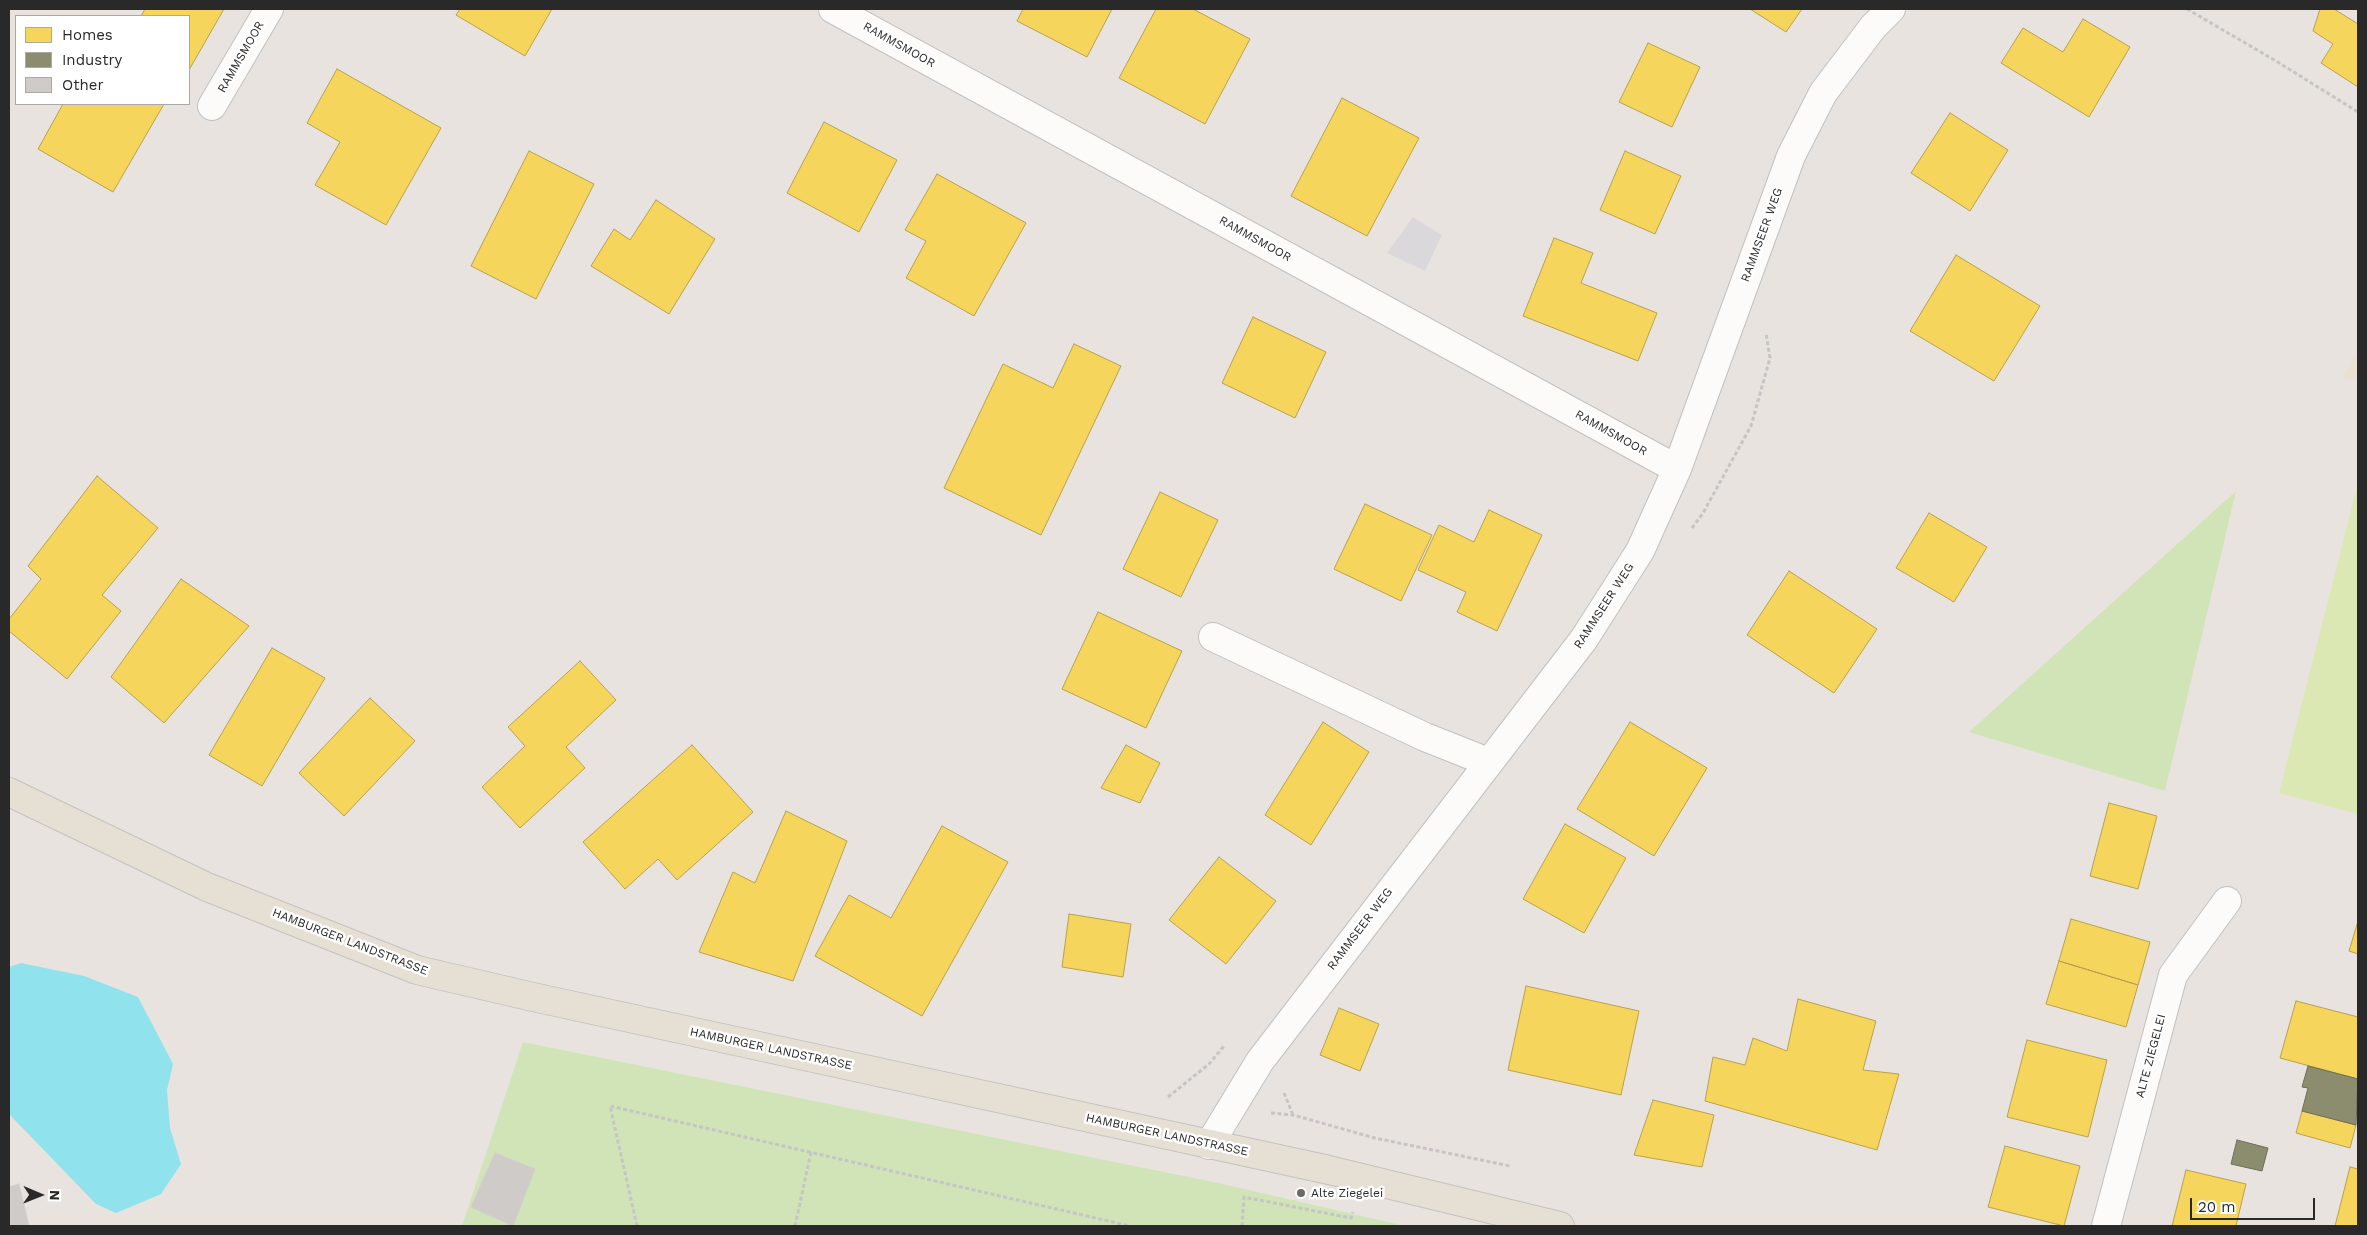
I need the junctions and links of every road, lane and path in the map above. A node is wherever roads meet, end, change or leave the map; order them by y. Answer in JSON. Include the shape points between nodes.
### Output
{"nodes":[{"id":1,"x":269,"y":9,"type":"edge"},
{"id":2,"x":833,"y":9,"type":"edge"},
{"id":3,"x":1892,"y":9,"type":"edge"},
{"id":4,"x":2187,"y":9,"type":"edge"},
{"id":5,"x":212,"y":106,"type":"dead end"},
{"id":6,"x":2358,"y":112,"type":"edge"},
{"id":7,"x":1677,"y":470,"type":"junction"},
{"id":8,"x":1213,"y":637,"type":"dead end"},
{"id":9,"x":1488,"y":762,"type":"junction"},
{"id":10,"x":9,"y":792,"type":"edge"},
{"id":11,"x":2227,"y":901,"type":"dead end"},
{"id":12,"x":1227,"y":1043,"type":"dead end"},
{"id":13,"x":1162,"y":1102,"type":"dead end"},
{"id":14,"x":1293,"y":1116,"type":"dead end"},
{"id":15,"x":1209,"y":1145,"type":"junction"},
{"id":16,"x":811,"y":1152,"type":"junction"},
{"id":17,"x":1510,"y":1166,"type":"dead end"},
{"id":18,"x":637,"y":1226,"type":"edge"},
{"id":19,"x":795,"y":1226,"type":"edge"},
{"id":20,"x":1130,"y":1226,"type":"edge"},
{"id":21,"x":1560,"y":1226,"type":"edge"},
{"id":22,"x":2106,"y":1226,"type":"edge"}],
"edges":[{"from":1,"to":5,"type":"street","name":"RAMMSMOOR"},
{"from":2,"to":7,"type":"street","name":"RAMMSMOOR"},
{"from":3,"to":7,"type":"street","name":"RAMMSEER WEG","via":[[1872,27],[1823,93],[1791,156]]},
{"from":4,"to":6,"type":"path"},
{"from":7,"to":9,"type":"street","name":"RAMMSEER WEG","via":[[1640,551],[1584,639]]},
{"from":8,"to":9,"type":"street","via":[[1425,737]]},
{"from":9,"to":15,"type":"street","name":"RAMMSEER WEG","via":[[1260,1061]]},
{"from":10,"to":15,"type":"main road","name":"HAMBURGER LANDSTRASSE","via":[[207,887],[417,970]]},
{"from":11,"to":22,"type":"street","name":"ALTE ZIEGELEI","via":[[2173,975]]},
{"from":12,"to":13,"type":"path","via":[[1209,1064]]},
{"from":14,"to":17,"type":"path","via":[[1375,1138]]},
{"from":15,"to":21,"type":"main road","name":"HAMBURGER LANDSTRASSE","via":[[1329,1170]]},
{"from":16,"to":18,"type":"path","via":[[610,1106]]},
{"from":16,"to":19,"type":"path"},
{"from":16,"to":20,"type":"path"}]}
